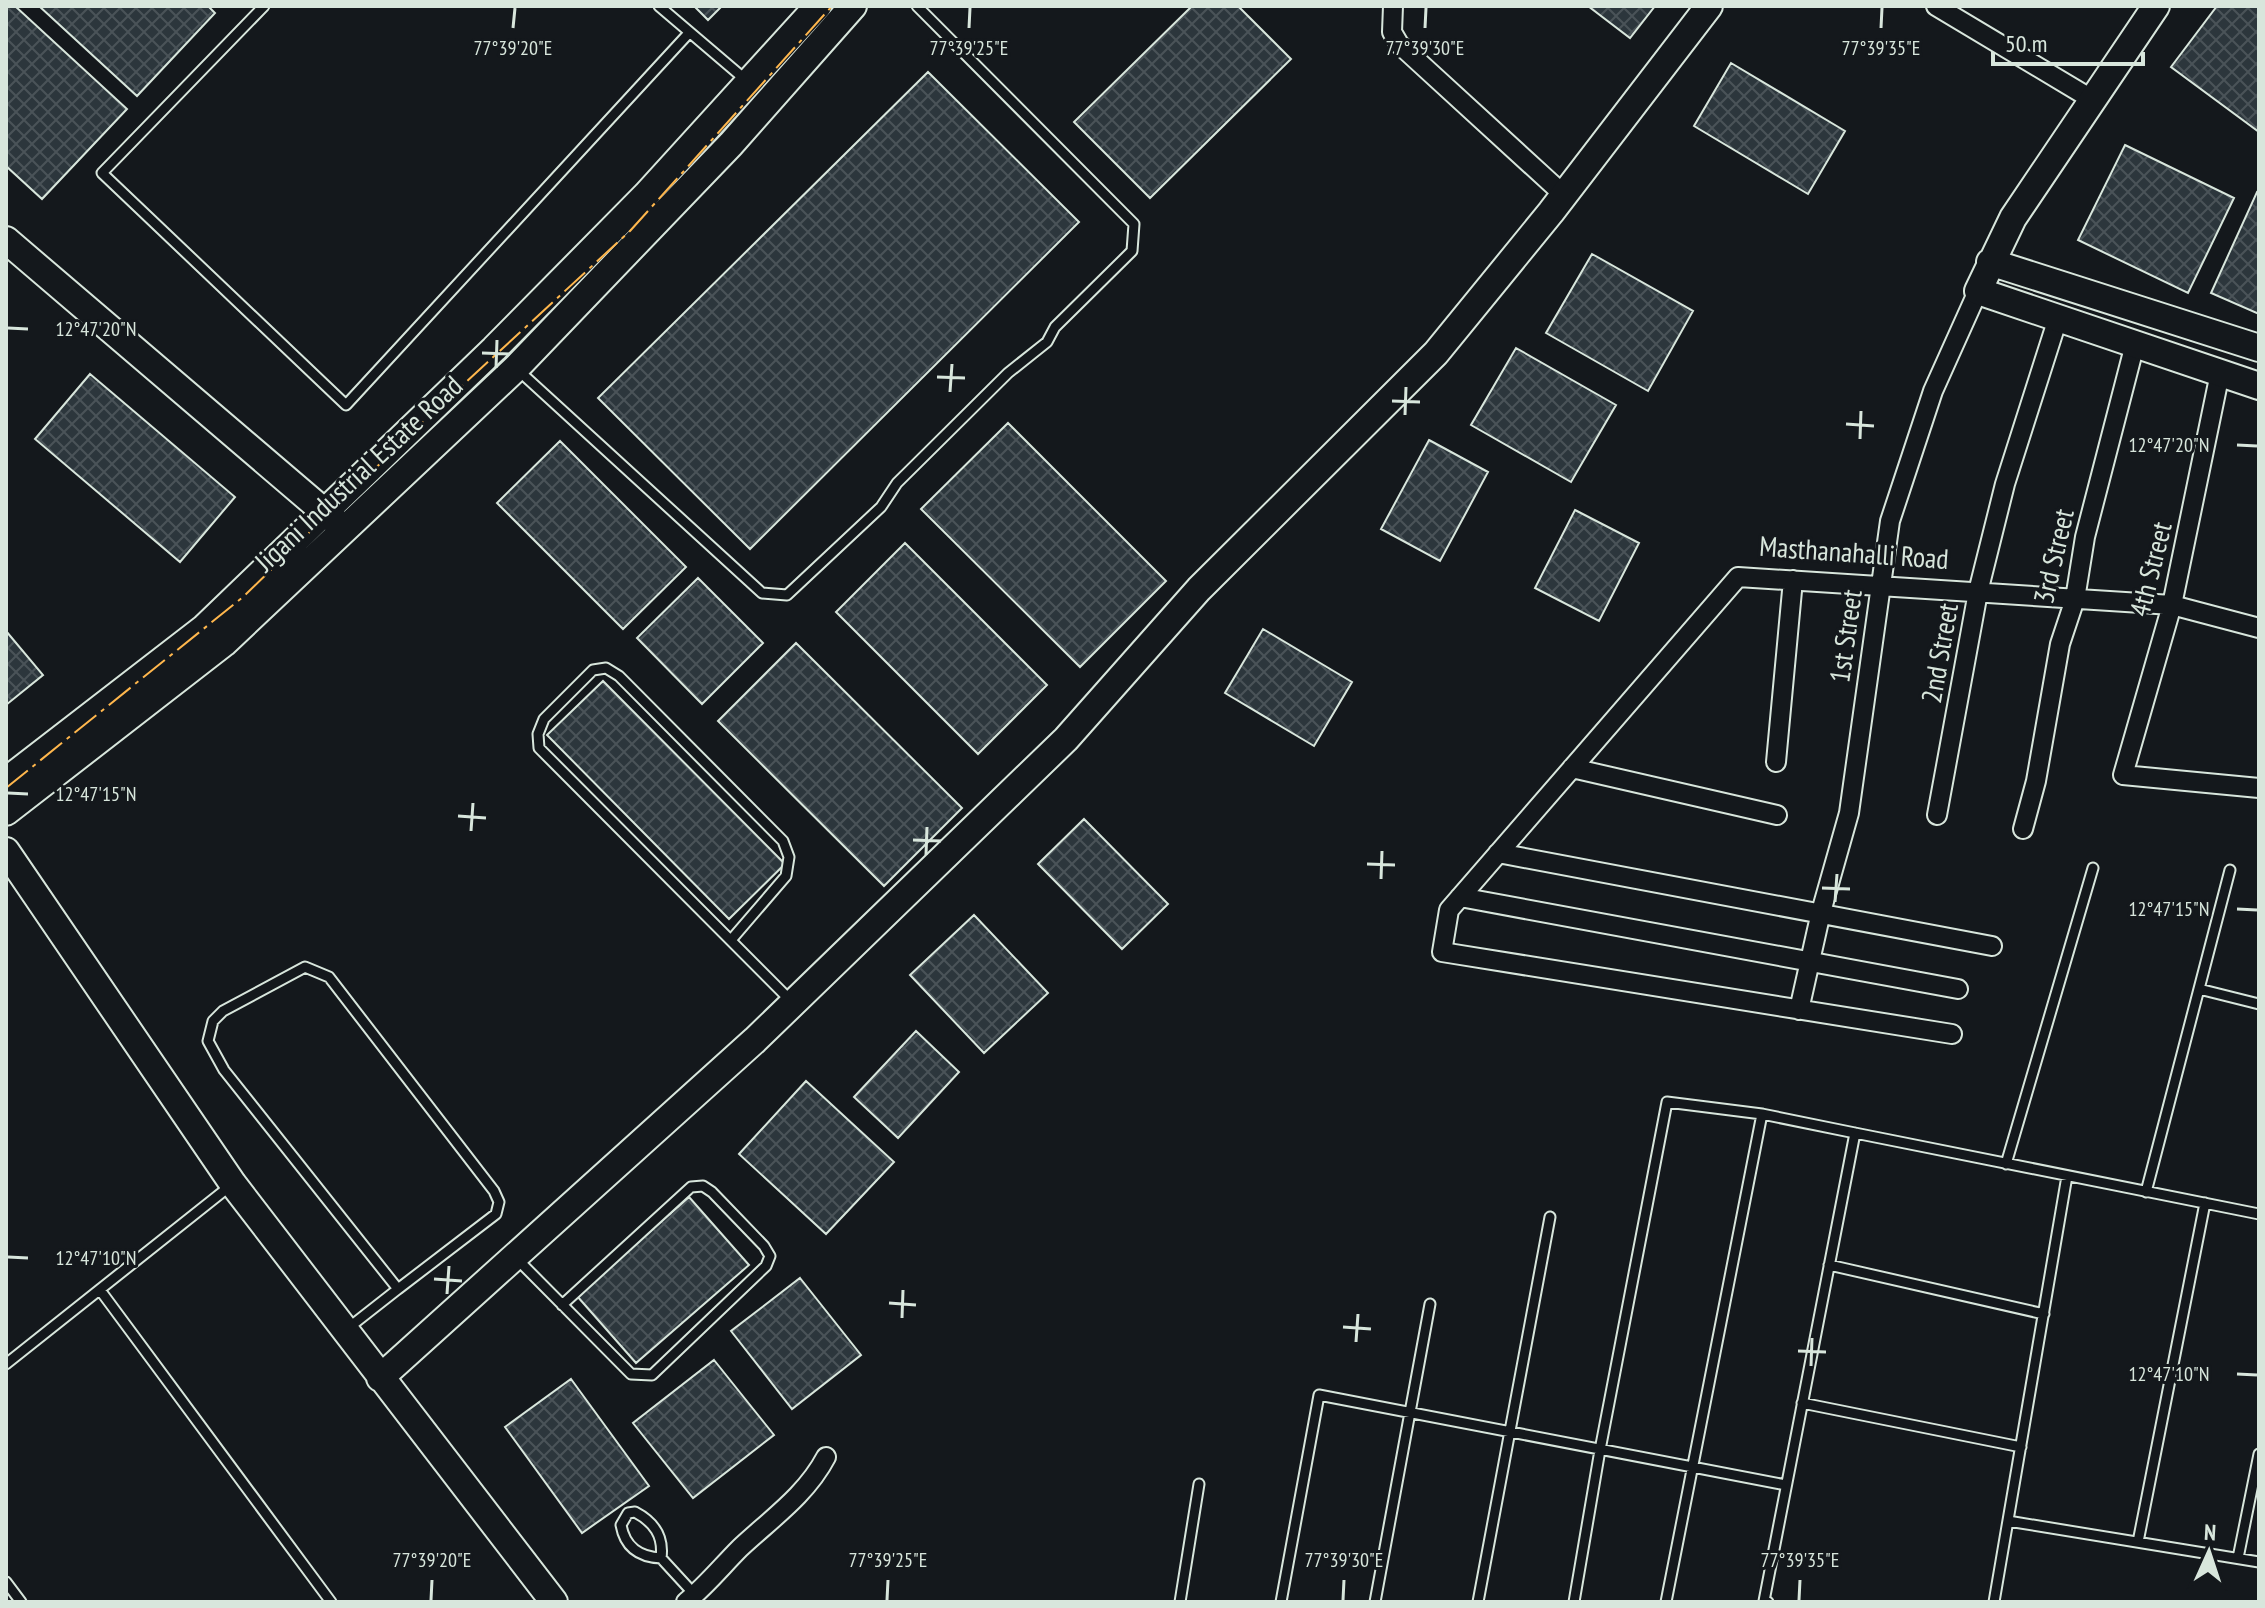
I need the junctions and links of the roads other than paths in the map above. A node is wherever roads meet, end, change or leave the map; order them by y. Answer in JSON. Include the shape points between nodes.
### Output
{"nodes":[{"id":1,"x":264,"y":6,"type":"edge"},
{"id":2,"x":659,"y":6,"type":"edge"},
{"id":3,"x":818,"y":6,"type":"edge"},
{"id":4,"x":853,"y":6,"type":"edge"},
{"id":5,"x":917,"y":6,"type":"edge"},
{"id":6,"x":1393,"y":6,"type":"edge"},
{"id":7,"x":1709,"y":6,"type":"edge"},
{"id":8,"x":1936,"y":6,"type":"edge"},
{"id":9,"x":2156,"y":6,"type":"edge"},
{"id":10,"x":689,"y":33,"type":"junction"},
{"id":11,"x":749,"y":83,"type":"junction"},
{"id":12,"x":2093,"y":100,"type":"junction"},
{"id":13,"x":1564,"y":195,"type":"junction"},
{"id":14,"x":6,"y":240,"type":"edge"},
{"id":15,"x":1990,"y":262,"type":"junction"},
{"id":16,"x":1978,"y":291,"type":"junction"},
{"id":17,"x":2058,"y":318,"type":"junction"},
{"id":18,"x":2135,"y":344,"type":"junction"},
{"id":19,"x":2259,"y":348,"type":"edge"},
{"id":20,"x":516,"y":368,"type":"junction"},
{"id":21,"x":2220,"y":373,"type":"junction"},
{"id":22,"x":2259,"y":386,"type":"edge"},
{"id":23,"x":323,"y":512,"type":"junction"},
{"id":24,"x":346,"y":529,"type":"junction"},
{"id":25,"x":1793,"y":580,"type":"junction"},
{"id":26,"x":1880,"y":586,"type":"junction"},
{"id":27,"x":1978,"y":592,"type":"junction"},
{"id":28,"x":2075,"y":599,"type":"junction"},
{"id":29,"x":2172,"y":605,"type":"junction"},
{"id":30,"x":2259,"y":628,"type":"edge"},
{"id":31,"x":1776,"y":762,"type":"dead end"},
{"id":32,"x":1572,"y":768,"type":"junction"},
{"id":33,"x":6,"y":781,"type":"edge"},
{"id":34,"x":2259,"y":788,"type":"edge"},
{"id":35,"x":6,"y":812,"type":"edge"},
{"id":36,"x":1777,"y":815,"type":"dead end"},
{"id":37,"x":1937,"y":815,"type":"dead end"},
{"id":38,"x":2023,"y":829,"type":"dead end"},
{"id":39,"x":6,"y":851,"type":"edge"},
{"id":40,"x":1498,"y":853,"type":"junction"},
{"id":41,"x":2093,"y":868,"type":"dead end"},
{"id":42,"x":2230,"y":870,"type":"dead end"},
{"id":43,"x":1455,"y":904,"type":"junction"},
{"id":44,"x":1821,"y":912,"type":"junction"},
{"id":45,"x":731,"y":940,"type":"junction"},
{"id":46,"x":1992,"y":946,"type":"dead end"},
{"id":47,"x":1810,"y":961,"type":"junction"},
{"id":48,"x":1958,"y":989,"type":"dead end"},
{"id":49,"x":2199,"y":989,"type":"junction"},
{"id":50,"x":792,"y":1002,"type":"junction"},
{"id":51,"x":2259,"y":1004,"type":"edge"},
{"id":52,"x":1799,"y":1010,"type":"junction"},
{"id":53,"x":1952,"y":1034,"type":"dead end"},
{"id":54,"x":1762,"y":1114,"type":"junction"},
{"id":55,"x":1855,"y":1133,"type":"junction"},
{"id":56,"x":2006,"y":1164,"type":"junction"},
{"id":57,"x":2067,"y":1176,"type":"junction"},
{"id":58,"x":233,"y":1184,"type":"junction"},
{"id":59,"x":2146,"y":1192,"type":"junction"},
{"id":60,"x":2205,"y":1203,"type":"junction"},
{"id":61,"x":2259,"y":1214,"type":"edge"},
{"id":62,"x":1550,"y":1217,"type":"dead end"},
{"id":63,"x":515,"y":1257,"type":"junction"},
{"id":64,"x":1829,"y":1265,"type":"junction"},
{"id":65,"x":398,"y":1289,"type":"junction"},
{"id":66,"x":100,"y":1290,"type":"junction"},
{"id":67,"x":1430,"y":1304,"type":"dead end"},
{"id":68,"x":562,"y":1305,"type":"junction"},
{"id":69,"x":2044,"y":1314,"type":"junction"},
{"id":70,"x":345,"y":1331,"type":"junction"},
{"id":71,"x":6,"y":1364,"type":"edge"},
{"id":72,"x":380,"y":1378,"type":"junction"},
{"id":73,"x":1802,"y":1403,"type":"junction"},
{"id":74,"x":1411,"y":1413,"type":"junction"},
{"id":75,"x":1510,"y":1432,"type":"junction"},
{"id":76,"x":2021,"y":1447,"type":"junction"},
{"id":77,"x":1600,"y":1450,"type":"junction"},
{"id":78,"x":2259,"y":1454,"type":"edge"},
{"id":79,"x":826,"y":1457,"type":"dead end"},
{"id":80,"x":1693,"y":1468,"type":"junction"},
{"id":81,"x":1199,"y":1484,"type":"dead end"},
{"id":82,"x":1786,"y":1485,"type":"junction"},
{"id":83,"x":2008,"y":1521,"type":"junction"},
{"id":84,"x":2138,"y":1542,"type":"junction"},
{"id":85,"x":661,"y":1558,"type":"junction"},
{"id":86,"x":2238,"y":1558,"type":"junction"},
{"id":87,"x":2259,"y":1562,"type":"edge"},
{"id":88,"x":6,"y":1582,"type":"edge"},
{"id":89,"x":691,"y":1599,"type":"edge"},
{"id":90,"x":21,"y":1602,"type":"edge"},
{"id":91,"x":331,"y":1602,"type":"edge"},
{"id":92,"x":554,"y":1602,"type":"edge"},
{"id":93,"x":1180,"y":1602,"type":"edge"},
{"id":94,"x":1281,"y":1602,"type":"edge"},
{"id":95,"x":1375,"y":1602,"type":"edge"},
{"id":96,"x":1478,"y":1602,"type":"edge"},
{"id":97,"x":1574,"y":1602,"type":"edge"},
{"id":98,"x":1666,"y":1602,"type":"edge"},
{"id":99,"x":1765,"y":1602,"type":"edge"},
{"id":100,"x":1994,"y":1602,"type":"edge"}],
"edges":[{"from":1,"to":10,"type":"lane","via":[[102,173],[346,405]]},
{"from":2,"to":10,"type":"lane"},
{"from":3,"to":11,"type":"street","name":"Jigani Industrial Estate Road"},
{"from":4,"to":20,"type":"street","name":"Jigani Industrial Estate Road","via":[[731,144]]},
{"from":5,"to":20,"type":"lane","via":[[1134,224],[1132,251],[1055,327],[1047,342],[1008,373],[897,483],[881,507],[787,595],[762,593]]},
{"from":6,"to":13,"type":"street","via":[[1392,32],[1399,44]]},
{"from":7,"to":13,"type":"street"},
{"from":8,"to":12,"type":"street"},
{"from":9,"to":12,"type":"street"},
{"from":10,"to":11,"type":"lane"},
{"from":11,"to":23,"type":"street","name":"Jigani Industrial Estate Road","via":[[570,272]]},
{"from":12,"to":15,"type":"street","via":[[2013,218]]},
{"from":13,"to":50,"type":"street","via":[[1436,353],[1199,589],[1066,739]]},
{"from":14,"to":23,"type":"street"},
{"from":15,"to":16,"type":"street"},
{"from":15,"to":19,"type":"street"},
{"from":16,"to":17,"type":"street"},
{"from":16,"to":26,"type":"street","name":"1st Street","via":[[1933,391],[1904,478],[1890,521]]},
{"from":17,"to":18,"type":"street"},
{"from":17,"to":27,"type":"street","name":"2nd Street","via":[[2005,484]]},
{"from":18,"to":21,"type":"street"},
{"from":18,"to":28,"type":"street","name":"3rd Street","via":[[2085,537]]},
{"from":20,"to":24,"type":"street","name":"Jigani Industrial Estate Road"},
{"from":21,"to":22,"type":"street"},
{"from":21,"to":29,"type":"street","name":"4th Street"},
{"from":23,"to":24,"type":"street"},
{"from":23,"to":33,"type":"street","name":"Jigani Industrial Estate Road","via":[[204,628]]},
{"from":24,"to":35,"type":"street","name":"Jigani Industrial Estate Road","via":[[224,643]]},
{"from":25,"to":26,"type":"street","name":"Masthanahalli Road"},
{"from":25,"to":31,"type":"street"},
{"from":25,"to":32,"type":"street","name":"Masthanahalli Road","via":[[1738,577]]},
{"from":26,"to":27,"type":"street","name":"Masthanahalli Road"},
{"from":26,"to":44,"type":"street","name":"1st Street","via":[[1849,813]]},
{"from":27,"to":28,"type":"street","name":"Masthanahalli Road"},
{"from":27,"to":37,"type":"street","name":"2nd Street"},
{"from":28,"to":29,"type":"street","name":"Masthanahalli Road"},
{"from":28,"to":38,"type":"street","name":"3rd Street","via":[[2060,644]]},
{"from":29,"to":30,"type":"street","name":"Masthanahalli Road"},
{"from":29,"to":34,"type":"street","name":"4th Street","via":[[2123,775]]},
{"from":32,"to":36,"type":"street"},
{"from":32,"to":40,"type":"street","name":"Masthanahalli Road"},
{"from":39,"to":58,"type":"street"},
{"from":40,"to":43,"type":"street","name":"Masthanahalli Road"},
{"from":40,"to":44,"type":"street"},
{"from":41,"to":56,"type":"lane"},
{"from":42,"to":49,"type":"lane"},
{"from":43,"to":47,"type":"street"},
{"from":43,"to":52,"type":"street","via":[[1442,952]]},
{"from":44,"to":46,"type":"street"},
{"from":44,"to":47,"type":"street","name":"1st Street"},
{"from":45,"to":45,"type":"lane","via":[[539,748],[544,719],[593,670],[606,668],[619,676],[783,841],[789,857],[786,876]]},
{"from":45,"to":50,"type":"lane"},
{"from":47,"to":48,"type":"street"},
{"from":47,"to":52,"type":"street","name":"1st Street"},
{"from":49,"to":51,"type":"lane"},
{"from":49,"to":59,"type":"lane"},
{"from":50,"to":63,"type":"street"},
{"from":52,"to":53,"type":"street"},
{"from":54,"to":55,"type":"lane"},
{"from":54,"to":77,"type":"lane","via":[[1667,1102]]},
{"from":54,"to":80,"type":"lane"},
{"from":55,"to":56,"type":"lane"},
{"from":55,"to":64,"type":"lane"},
{"from":56,"to":57,"type":"lane"},
{"from":57,"to":59,"type":"lane"},
{"from":57,"to":69,"type":"lane"},
{"from":58,"to":66,"type":"lane"},
{"from":58,"to":70,"type":"street"},
{"from":59,"to":60,"type":"lane"},
{"from":60,"to":61,"type":"lane"},
{"from":60,"to":84,"type":"lane"},
{"from":62,"to":75,"type":"lane"},
{"from":63,"to":68,"type":"lane"},
{"from":63,"to":72,"type":"street"},
{"from":64,"to":69,"type":"lane"},
{"from":64,"to":73,"type":"lane"},
{"from":65,"to":65,"type":"lane","via":[[224,1070],[208,1041],[213,1021],[223,1011],[305,967],[329,977],[499,1202],[496,1214]]},
{"from":65,"to":70,"type":"lane"},
{"from":66,"to":71,"type":"lane"},
{"from":66,"to":91,"type":"lane"},
{"from":67,"to":74,"type":"lane"},
{"from":68,"to":68,"type":"lane","via":[[631,1374],[652,1375],[766,1266],[770,1256],[712,1192],[691,1187]]},
{"from":69,"to":76,"type":"lane"},
{"from":70,"to":72,"type":"street"},
{"from":72,"to":92,"type":"street"},
{"from":73,"to":76,"type":"lane"},
{"from":73,"to":82,"type":"lane"},
{"from":74,"to":75,"type":"lane"},
{"from":74,"to":94,"type":"lane","via":[[1319,1395]]},
{"from":74,"to":95,"type":"lane"},
{"from":75,"to":77,"type":"lane"},
{"from":75,"to":96,"type":"lane"},
{"from":76,"to":83,"type":"lane"},
{"from":77,"to":80,"type":"lane"},
{"from":77,"to":97,"type":"lane"},
{"from":78,"to":86,"type":"lane"},
{"from":79,"to":89,"type":"street","via":[[798,1496]]},
{"from":80,"to":82,"type":"lane"},
{"from":80,"to":98,"type":"lane"},
{"from":81,"to":93,"type":"lane"},
{"from":82,"to":99,"type":"lane"},
{"from":83,"to":84,"type":"lane"},
{"from":83,"to":100,"type":"lane"},
{"from":84,"to":86,"type":"lane"},
{"from":85,"to":85,"type":"lane","via":[[632,1549],[621,1525],[628,1513],[653,1525],[663,1545]]},
{"from":85,"to":89,"type":"lane"},
{"from":86,"to":87,"type":"lane"},
{"from":88,"to":90,"type":"lane"}]}
